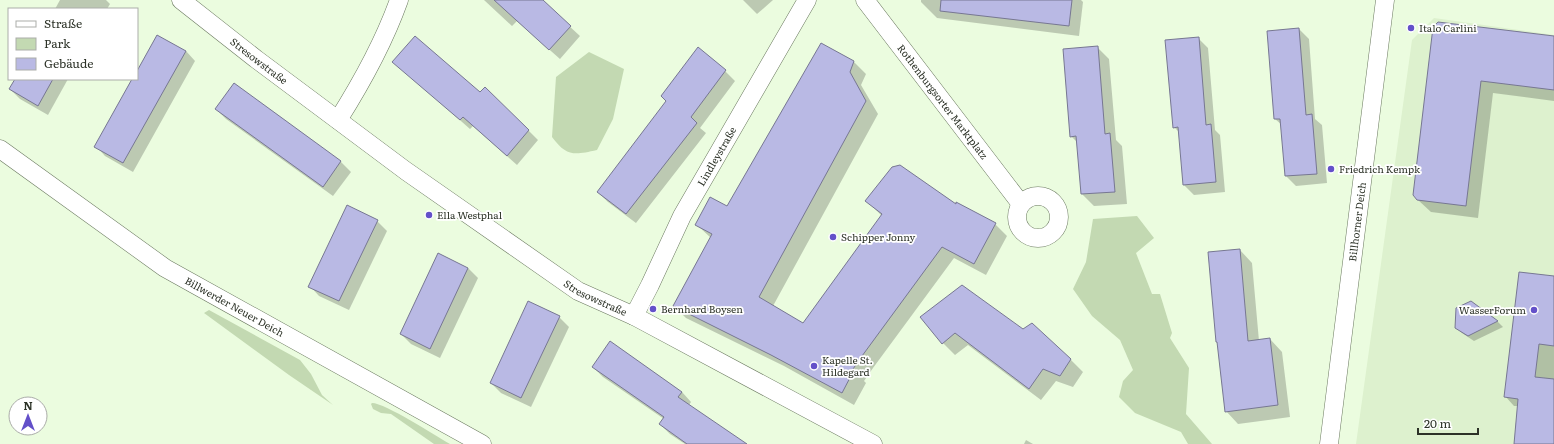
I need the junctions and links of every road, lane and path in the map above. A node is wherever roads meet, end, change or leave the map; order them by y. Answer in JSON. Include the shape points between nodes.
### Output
{"nodes":[{"id":1,"x":181,"y":0,"type":"edge"},
{"id":2,"x":399,"y":0,"type":"edge"},
{"id":3,"x":807,"y":0,"type":"edge"},
{"id":4,"x":865,"y":0,"type":"edge"},
{"id":5,"x":1385,"y":0,"type":"edge"},
{"id":6,"x":338,"y":120,"type":"junction"},
{"id":7,"x":0,"y":149,"type":"edge"},
{"id":8,"x":1021,"y":204,"type":"dead end"},
{"id":9,"x":634,"y":316,"type":"junction"},
{"id":10,"x":482,"y":444,"type":"edge"},
{"id":11,"x":873,"y":444,"type":"edge"},
{"id":12,"x":1329,"y":444,"type":"edge"}],
"edges":[{"from":1,"to":6,"type":"street","name":"Stresowstraße"},
{"from":2,"to":6,"type":"street","via":[[361,84]]},
{"from":3,"to":9,"type":"street","name":"Lindleystraße","via":[[682,216]]},
{"from":4,"to":8,"type":"street","name":"Rothenburgsorter Marktplatz"},
{"from":5,"to":12,"type":"street","name":"Billhorner Deich"},
{"from":6,"to":9,"type":"street","name":"Stresowstraße","via":[[412,176],[578,291]]},
{"from":7,"to":10,"type":"street","name":"Billwerder Neuer Deich","via":[[165,268]]},
{"from":9,"to":11,"type":"street","name":"Stresowstraße"}]}
